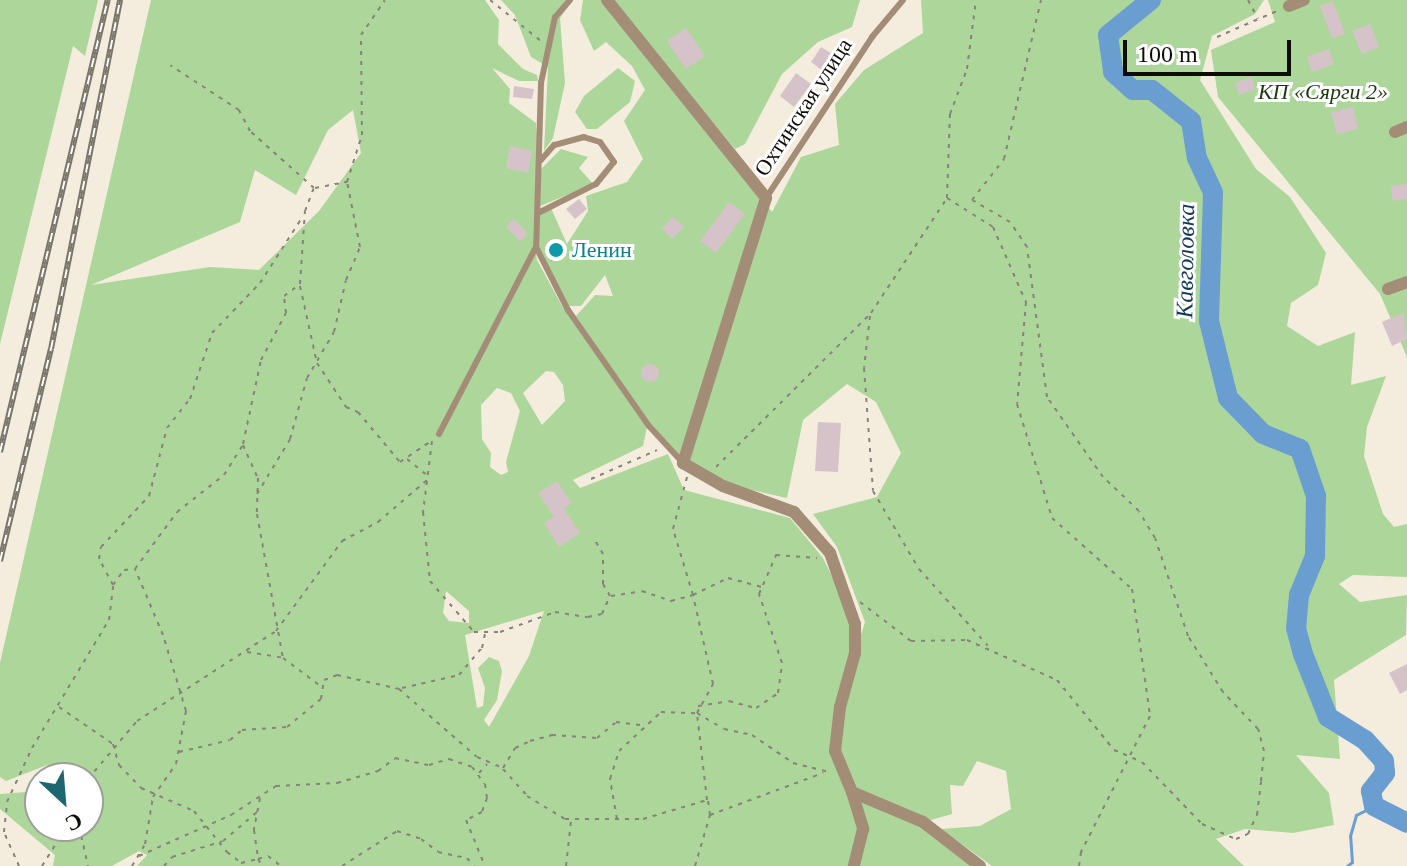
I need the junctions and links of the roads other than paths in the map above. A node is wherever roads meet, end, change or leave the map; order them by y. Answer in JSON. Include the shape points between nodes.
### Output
{"nodes":[{"id":1,"x":570,"y":0,"type":"edge"},
{"id":2,"x":607,"y":0,"type":"edge"},
{"id":3,"x":903,"y":0,"type":"edge"},
{"id":4,"x":1304,"y":0,"type":"edge"},
{"id":5,"x":1289,"y":6,"type":"road end"},
{"id":6,"x":541,"y":160,"type":"junction"},
{"id":7,"x":766,"y":198,"type":"junction"},
{"id":8,"x":538,"y":213,"type":"junction"},
{"id":9,"x":536,"y":247,"type":"junction"},
{"id":10,"x":1407,"y":282,"type":"edge"},
{"id":11,"x":1388,"y":289,"type":"dead end"},
{"id":12,"x":436,"y":437,"type":"road end"},
{"id":13,"x":688,"y":465,"type":"junction"},
{"id":14,"x":852,"y":792,"type":"junction"},
{"id":15,"x":854,"y":866,"type":"edge"},
{"id":16,"x":980,"y":866,"type":"edge"}],
"edges":[{"from":1,"to":6,"type":"lane","via":[[555,17],[541,83]]},
{"from":2,"to":7,"type":"street"},
{"from":3,"to":7,"type":"lane","name":"Охтинская улица","via":[[872,37]]},
{"from":4,"to":5,"type":"street"},
{"from":6,"to":8,"type":"lane"},
{"from":6,"to":8,"type":"lane","via":[[554,145],[584,137],[600,142],[614,162],[596,184]]},
{"from":7,"to":13,"type":"street"},
{"from":8,"to":9,"type":"lane"},
{"from":9,"to":12,"type":"lane"},
{"from":9,"to":13,"type":"lane","via":[[568,310],[664,444]]},
{"from":10,"to":11,"type":"street"},
{"from":13,"to":14,"type":"street","via":[[794,512],[837,568],[848,596],[855,653],[835,751]]},
{"from":14,"to":15,"type":"street","via":[[863,829]]},
{"from":14,"to":16,"type":"street","via":[[923,822]]}]}
